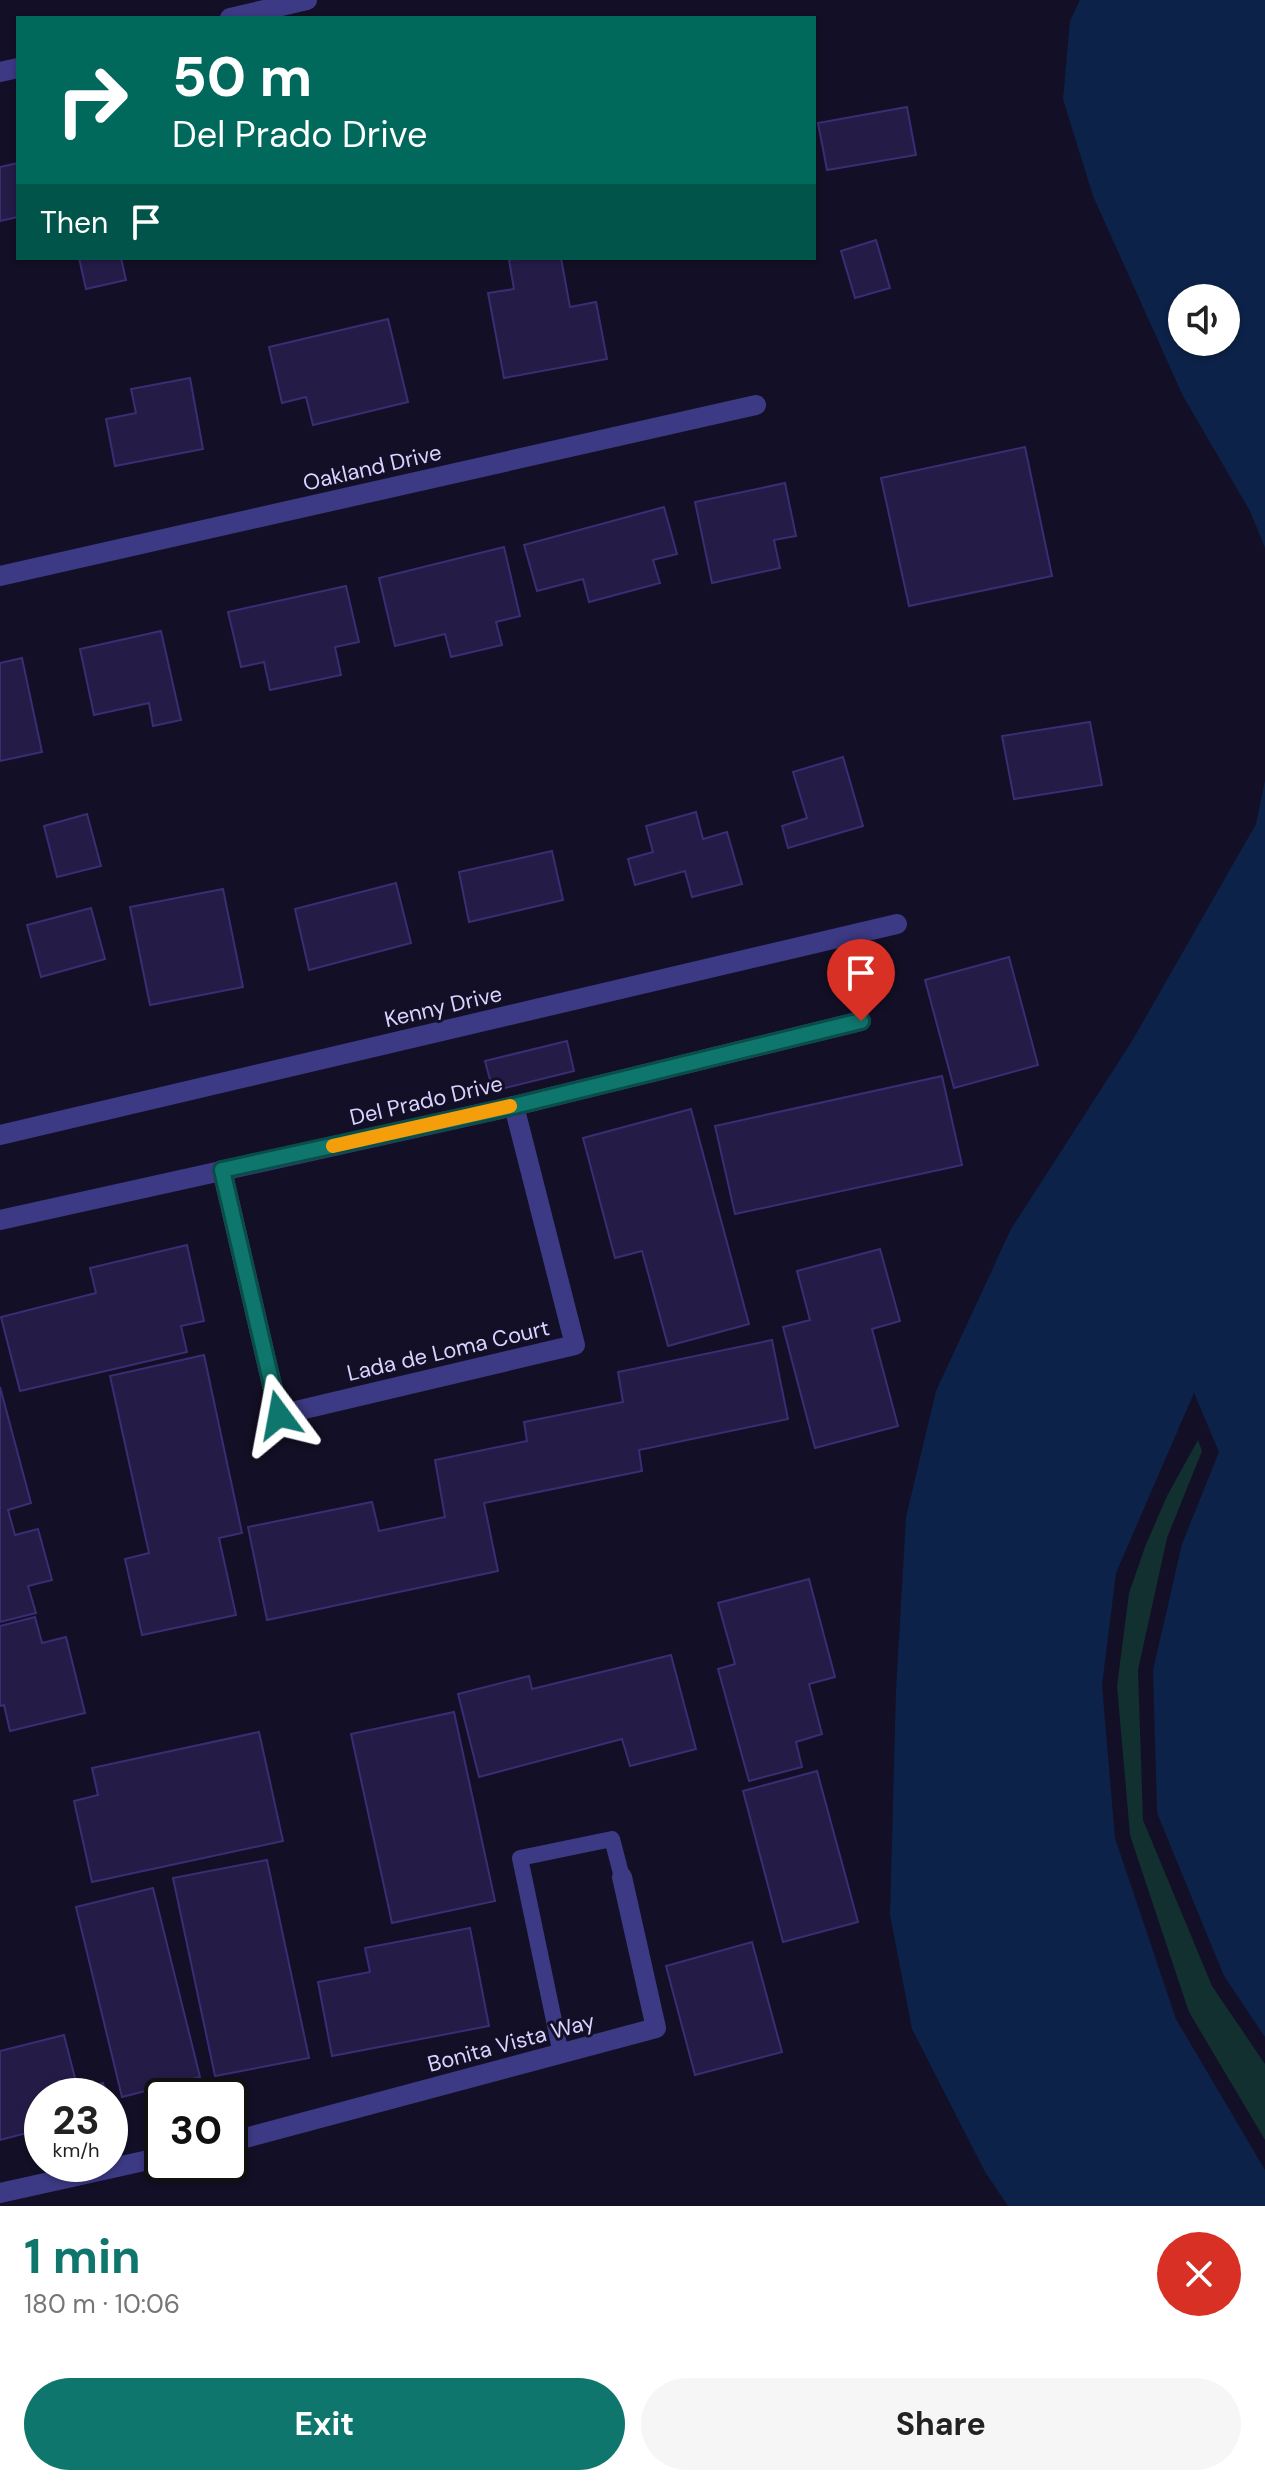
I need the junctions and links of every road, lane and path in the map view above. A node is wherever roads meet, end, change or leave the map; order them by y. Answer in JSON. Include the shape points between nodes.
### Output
{"nodes":[{"id":1,"x":307,"y":0,"type":"edge"},
{"id":2,"x":239,"y":16,"type":"edge"},
{"id":3,"x":756,"y":405,"type":"dead end"},
{"id":4,"x":0,"y":576,"type":"edge"},
{"id":5,"x":897,"y":924,"type":"dead end"},
{"id":6,"x":861,"y":1021,"type":"dead end"},
{"id":7,"x":514,"y":1106,"type":"junction"},
{"id":8,"x":0,"y":1135,"type":"edge"},
{"id":9,"x":222,"y":1170,"type":"junction"},
{"id":10,"x":0,"y":1220,"type":"edge"},
{"id":11,"x":622,"y":1877,"type":"joint"},
{"id":12,"x":561,"y":2054,"type":"junction"},
{"id":13,"x":248,"y":2137,"type":"edge"},
{"id":14,"x":144,"y":2161,"type":"edge"},
{"id":15,"x":0,"y":2193,"type":"edge"}],
"edges":[{"from":1,"to":2,"type":"street"},
{"from":3,"to":4,"type":"street","name":"Oakland Drive"},
{"from":5,"to":8,"type":"street","name":"Kenny Drive"},
{"from":6,"to":7,"type":"street","name":"Del Prado Drive"},
{"from":7,"to":9,"type":"street","name":"Del Prado Drive"},
{"from":7,"to":9,"type":"street","name":"Lada de Loma Court","via":[[575,1345],[279,1415]]},
{"from":9,"to":10,"type":"street","name":"Del Prado Drive"},
{"from":11,"to":12,"type":"street","name":"Bonita Vista Way","via":[[656,2028]]},
{"from":11,"to":12,"type":"lane","via":[[612,1839],[520,1858]]},
{"from":12,"to":13,"type":"street","name":"Bonita Vista Way"},
{"from":14,"to":15,"type":"street"}]}
